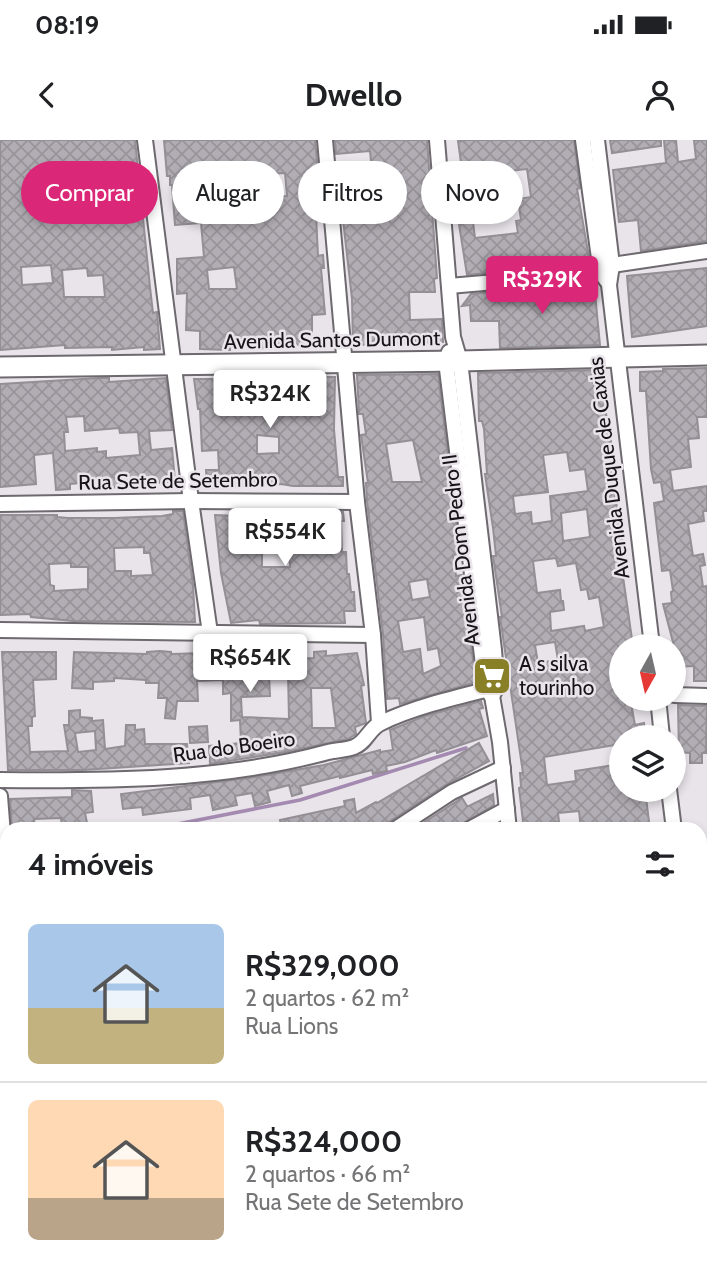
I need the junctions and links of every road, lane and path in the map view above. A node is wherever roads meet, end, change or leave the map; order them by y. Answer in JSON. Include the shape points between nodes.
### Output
{"nodes":[{"id":1,"x":145,"y":140,"type":"edge"},
{"id":2,"x":325,"y":140,"type":"edge"},
{"id":3,"x":437,"y":140,"type":"edge"},
{"id":4,"x":583,"y":140,"type":"edge"},
{"id":5,"x":597,"y":140,"type":"edge"},
{"id":6,"x":707,"y":251,"type":"edge"},
{"id":7,"x":607,"y":274,"type":"junction"},
{"id":8,"x":449,"y":286,"type":"junction"},
{"id":9,"x":707,"y":355,"type":"edge"},
{"id":10,"x":617,"y":359,"type":"junction"},
{"id":11,"x":453,"y":361,"type":"junction"},
{"id":12,"x":344,"y":362,"type":"junction"},
{"id":13,"x":174,"y":364,"type":"junction"},
{"id":14,"x":0,"y":367,"type":"edge"},
{"id":15,"x":357,"y":497,"type":"junction"},
{"id":16,"x":190,"y":498,"type":"junction"},
{"id":17,"x":0,"y":502,"type":"edge"},
{"id":18,"x":0,"y":630,"type":"edge"},
{"id":19,"x":210,"y":633,"type":"junction"},
{"id":20,"x":651,"y":634,"type":"edge"},
{"id":21,"x":373,"y":635,"type":"junction"},
{"id":22,"x":492,"y":691,"type":"junction"},
{"id":23,"x":686,"y":695,"type":"edge"},
{"id":24,"x":707,"y":696,"type":"edge"},
{"id":25,"x":379,"y":723,"type":"junction"},
{"id":26,"x":503,"y":768,"type":"junction"},
{"id":27,"x":0,"y":780,"type":"edge"},
{"id":28,"x":0,"y":796,"type":"edge"},
{"id":29,"x":671,"y":802,"type":"edge"},
{"id":30,"x":507,"y":809,"type":"junction"},
{"id":31,"x":2,"y":822,"type":"edge"},
{"id":32,"x":406,"y":822,"type":"edge"},
{"id":33,"x":483,"y":822,"type":"edge"},
{"id":34,"x":508,"y":822,"type":"edge"},
{"id":35,"x":673,"y":822,"type":"edge"}],
"edges":[{"from":1,"to":13,"type":"street"},
{"from":2,"to":12,"type":"street"},
{"from":3,"to":8,"type":"street","name":"Avenida Dom Pedro II"},
{"from":4,"to":7,"type":"street","name":"Avenida Duque de Caxias"},
{"from":5,"to":7,"type":"street","name":"Avenida Duque de Caxias"},
{"from":6,"to":7,"type":"street"},
{"from":7,"to":8,"type":"street"},
{"from":7,"to":10,"type":"street","name":"Avenida Duque de Caxias"},
{"from":8,"to":11,"type":"street","name":"Avenida Dom Pedro II"},
{"from":9,"to":10,"type":"main road","name":"Avenida Santos Dumont"},
{"from":10,"to":11,"type":"main road","name":"Avenida Santos Dumont"},
{"from":10,"to":20,"type":"street","name":"Avenida Duque de Caxias"},
{"from":11,"to":12,"type":"main road","name":"Avenida Santos Dumont"},
{"from":11,"to":22,"type":"street","name":"Avenida Dom Pedro II"},
{"from":12,"to":13,"type":"main road","name":"Avenida Santos Dumont"},
{"from":12,"to":15,"type":"street"},
{"from":13,"to":14,"type":"main road","name":"Avenida Santos Dumont"},
{"from":13,"to":16,"type":"street"},
{"from":15,"to":16,"type":"street","name":"Rua Sete de Setembro"},
{"from":15,"to":21,"type":"street"},
{"from":16,"to":17,"type":"street","name":"Rua Sete de Setembro"},
{"from":16,"to":19,"type":"street"},
{"from":18,"to":19,"type":"street"},
{"from":19,"to":21,"type":"street"},
{"from":21,"to":25,"type":"street"},
{"from":22,"to":25,"type":"street","name":"Rua do Boeiro"},
{"from":22,"to":26,"type":"street","name":"Avenida Dom Pedro II"},
{"from":23,"to":24,"type":"street"},
{"from":25,"to":27,"type":"street","name":"Rua do Boeiro","via":[[354,747],[286,764],[164,777]]},
{"from":26,"to":30,"type":"street","name":"Avenida Dom Pedro II"},
{"from":26,"to":32,"type":"street","via":[[452,792]]},
{"from":28,"to":31,"type":"street"},
{"from":29,"to":35,"type":"street"},
{"from":30,"to":33,"type":"street"},
{"from":30,"to":34,"type":"street","name":"Avenida Dom Pedro II"}]}
